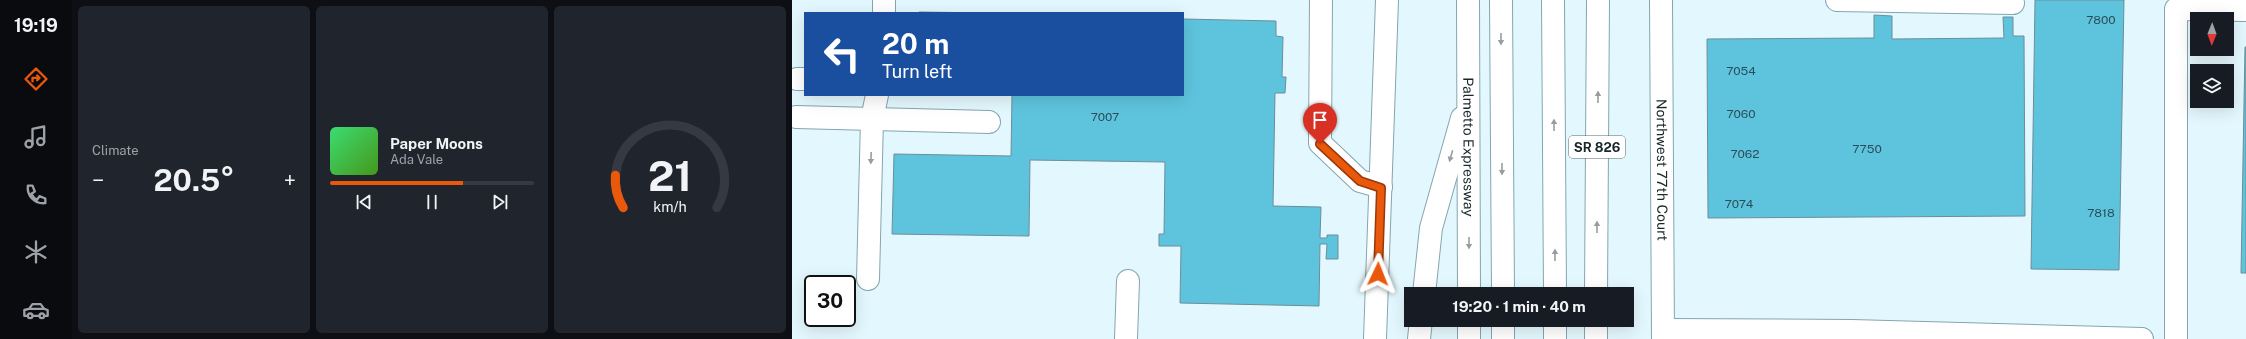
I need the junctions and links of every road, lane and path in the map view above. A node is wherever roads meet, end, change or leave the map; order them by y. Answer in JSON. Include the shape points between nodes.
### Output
{"nodes":[{"id":1,"x":884,"y":0,"type":"edge"},
{"id":2,"x":1322,"y":0,"type":"edge"},
{"id":3,"x":1387,"y":0,"type":"edge"},
{"id":4,"x":1468,"y":0,"type":"edge"},
{"id":5,"x":1501,"y":0,"type":"edge"},
{"id":6,"x":1553,"y":0,"type":"edge"},
{"id":7,"x":1598,"y":0,"type":"edge"},
{"id":8,"x":1660,"y":0,"type":"edge"},
{"id":9,"x":1837,"y":0,"type":"edge"},
{"id":10,"x":2013,"y":3,"type":"dead end"},
{"id":11,"x":2246,"y":10,"type":"edge"},
{"id":12,"x":884,"y":12,"type":"edge"},
{"id":13,"x":1469,"y":92,"type":"junction"},
{"id":14,"x":877,"y":96,"type":"edge"},
{"id":15,"x":796,"y":117,"type":"dead end"},
{"id":16,"x":872,"y":119,"type":"junction"},
{"id":17,"x":989,"y":122,"type":"dead end"},
{"id":18,"x":1381,"y":188,"type":"junction"},
{"id":19,"x":868,"y":279,"type":"dead end"},
{"id":20,"x":1128,"y":281,"type":"dead end"},
{"id":21,"x":1425,"y":287,"type":"edge"},
{"id":22,"x":1469,"y":287,"type":"edge"},
{"id":23,"x":1503,"y":287,"type":"edge"},
{"id":24,"x":1555,"y":287,"type":"edge"},
{"id":25,"x":1596,"y":287,"type":"edge"},
{"id":26,"x":1420,"y":327,"type":"edge"},
{"id":27,"x":1469,"y":327,"type":"edge"},
{"id":28,"x":1503,"y":327,"type":"edge"},
{"id":29,"x":1555,"y":327,"type":"edge"},
{"id":30,"x":1596,"y":327,"type":"edge"},
{"id":31,"x":1663,"y":335,"type":"edge"},
{"id":32,"x":2004,"y":337,"type":"edge"},
{"id":33,"x":1126,"y":339,"type":"edge"},
{"id":34,"x":1375,"y":339,"type":"edge"},
{"id":35,"x":1419,"y":339,"type":"edge"},
{"id":36,"x":1469,"y":339,"type":"edge"},
{"id":37,"x":1503,"y":339,"type":"edge"},
{"id":38,"x":1556,"y":339,"type":"edge"},
{"id":39,"x":1596,"y":339,"type":"edge"},
{"id":40,"x":2142,"y":339,"type":"edge"},
{"id":41,"x":2176,"y":339,"type":"edge"}],
"edges":[{"from":1,"to":12,"type":"main road"},
{"from":2,"to":18,"type":"main road","via":[[1320,144],[1360,181]]},
{"from":3,"to":18,"type":"main road"},
{"from":4,"to":13,"type":"main road","name":"Palmetto Expressway"},
{"from":5,"to":23,"type":"main road","one_way":true},
{"from":24,"to":6,"type":"main road","one_way":true},
{"from":25,"to":7,"type":"main road","number":"SR 826","one_way":true},
{"from":8,"to":31,"type":"main road","name":"Northwest 77th Court"},
{"from":9,"to":10,"type":"main road"},
{"from":11,"to":41,"type":"main road","via":[[2176,9]]},
{"from":13,"to":21,"type":"main road","one_way":true,"via":[[1431,228]]},
{"from":13,"to":22,"type":"main road","name":"Palmetto Expressway","one_way":true},
{"from":14,"to":16,"type":"main road"},
{"from":15,"to":16,"type":"main road"},
{"from":16,"to":17,"type":"main road"},
{"from":16,"to":19,"type":"main road","one_way":true},
{"from":18,"to":34,"type":"main road"},
{"from":20,"to":33,"type":"main road"},
{"from":26,"to":35,"type":"main road"},
{"from":27,"to":36,"type":"main road"},
{"from":28,"to":37,"type":"main road"},
{"from":29,"to":38,"type":"main road"},
{"from":30,"to":39,"type":"main road"},
{"from":31,"to":32,"type":"main road","via":[[1852,331]]},
{"from":32,"to":40,"type":"main road"}]}
